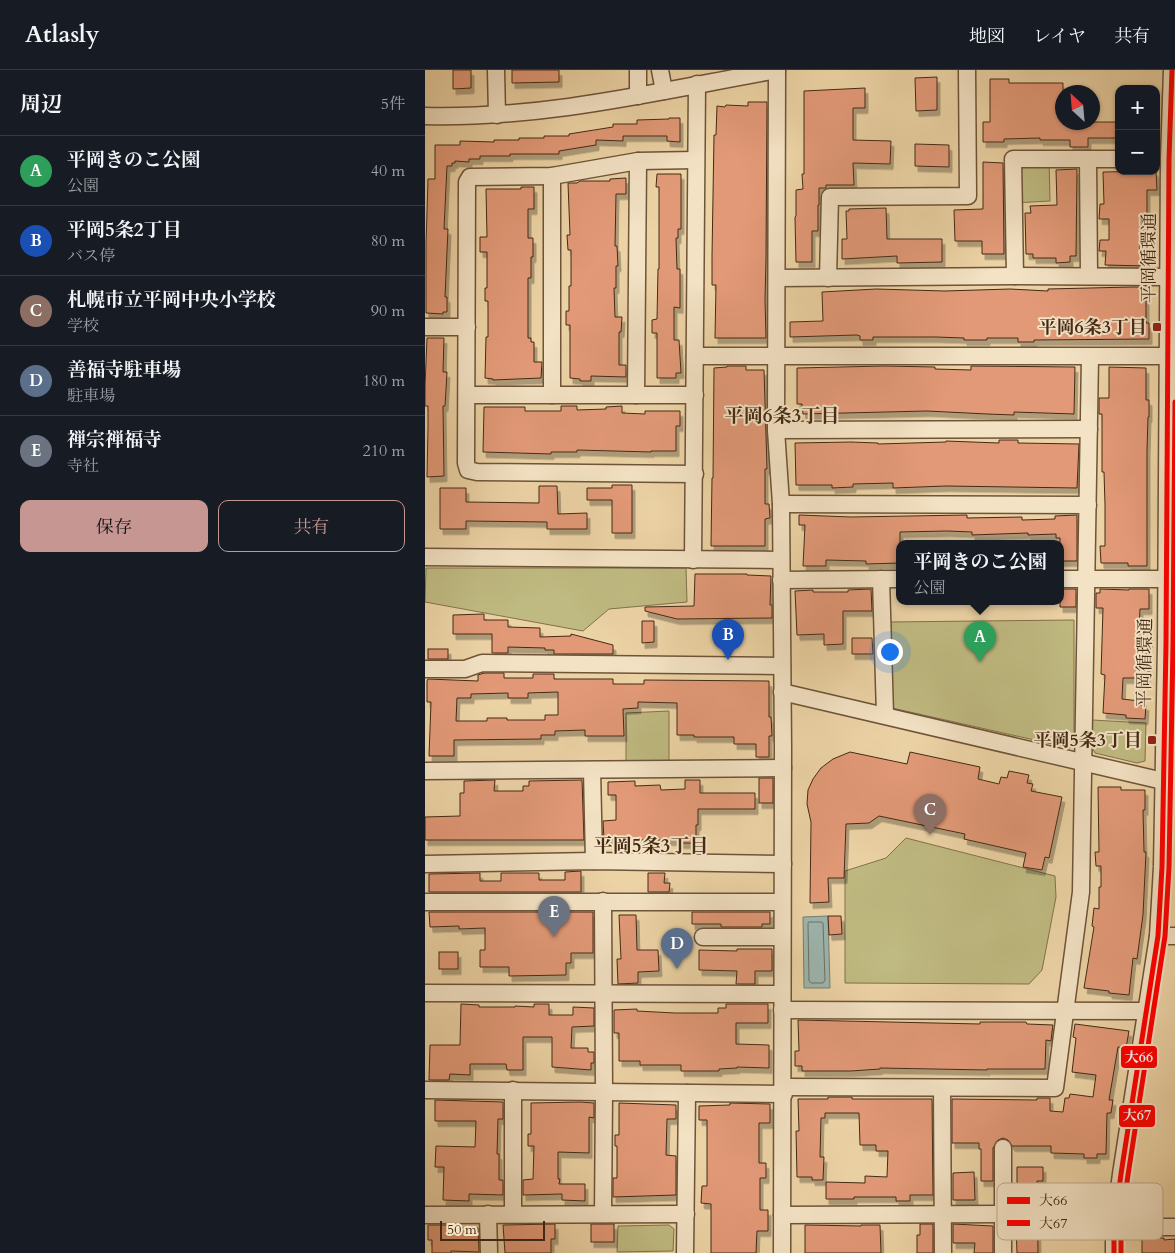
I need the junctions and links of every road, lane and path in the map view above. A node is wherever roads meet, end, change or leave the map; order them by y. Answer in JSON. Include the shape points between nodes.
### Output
{"nodes":[{"id":1,"x":496,"y":70,"type":"edge"},
{"id":2,"x":638,"y":70,"type":"edge"},
{"id":3,"x":660,"y":70,"type":"edge"},
{"id":4,"x":777,"y":70,"type":"edge"},
{"id":5,"x":967,"y":70,"type":"edge"},
{"id":6,"x":1172,"y":70,"type":"edge"},
{"id":7,"x":697,"y":84,"type":"junction"},
{"id":8,"x":664,"y":91,"type":"junction"},
{"id":9,"x":637,"y":96,"type":"junction"},
{"id":10,"x":425,"y":116,"type":"edge"},
{"id":11,"x":497,"y":116,"type":"junction"},
{"id":12,"x":1088,"y":159,"type":"junction"},
{"id":13,"x":1115,"y":159,"type":"edge"},
{"id":14,"x":1163,"y":159,"type":"edge"},
{"id":15,"x":695,"y":160,"type":"junction"},
{"id":16,"x":638,"y":161,"type":"junction"},
{"id":17,"x":552,"y":176,"type":"junction"},
{"id":18,"x":1015,"y":276,"type":"junction"},
{"id":19,"x":1089,"y":276,"type":"junction"},
{"id":20,"x":777,"y":278,"type":"junction"},
{"id":21,"x":828,"y":278,"type":"junction"},
{"id":22,"x":1169,"y":278,"type":"junction"},
{"id":23,"x":425,"y":327,"type":"edge"},
{"id":24,"x":467,"y":327,"type":"junction"},
{"id":25,"x":775,"y":355,"type":"junction"},
{"id":26,"x":695,"y":356,"type":"junction"},
{"id":27,"x":1169,"y":356,"type":"junction"},
{"id":28,"x":1090,"y":357,"type":"junction"},
{"id":29,"x":467,"y":395,"type":"junction"},
{"id":30,"x":552,"y":395,"type":"junction"},
{"id":31,"x":636,"y":395,"type":"junction"},
{"id":32,"x":695,"y":396,"type":"junction"},
{"id":33,"x":1171,"y":413,"type":"edge"},
{"id":34,"x":776,"y":430,"type":"junction"},
{"id":35,"x":1089,"y":430,"type":"junction"},
{"id":36,"x":695,"y":474,"type":"junction"},
{"id":37,"x":781,"y":504,"type":"junction"},
{"id":38,"x":1088,"y":505,"type":"junction"},
{"id":39,"x":425,"y":557,"type":"edge"},
{"id":40,"x":693,"y":560,"type":"junction"},
{"id":41,"x":781,"y":560,"type":"junction"},
{"id":42,"x":881,"y":579,"type":"junction"},
{"id":43,"x":896,"y":579,"type":"edge"},
{"id":44,"x":1064,"y":579,"type":"edge"},
{"id":45,"x":1087,"y":579,"type":"junction"},
{"id":46,"x":1166,"y":579,"type":"junction"},
{"id":47,"x":781,"y":580,"type":"junction"},
{"id":48,"x":1171,"y":644,"type":"edge"},
{"id":49,"x":782,"y":666,"type":"junction"},
{"id":50,"x":425,"y":669,"type":"edge"},
{"id":51,"x":782,"y":692,"type":"junction"},
{"id":52,"x":885,"y":715,"type":"junction"},
{"id":53,"x":1082,"y":763,"type":"junction"},
{"id":54,"x":783,"y":768,"type":"junction"},
{"id":55,"x":592,"y":770,"type":"junction"},
{"id":56,"x":425,"y":771,"type":"edge"},
{"id":57,"x":1163,"y":781,"type":"junction"},
{"id":58,"x":595,"y":861,"type":"junction"},
{"id":59,"x":425,"y":864,"type":"edge"},
{"id":60,"x":783,"y":864,"type":"junction"},
{"id":61,"x":603,"y":901,"type":"junction"},
{"id":62,"x":425,"y":902,"type":"edge"},
{"id":63,"x":782,"y":902,"type":"junction"},
{"id":64,"x":703,"y":936,"type":"dead end"},
{"id":65,"x":1158,"y":936,"type":"junction"},
{"id":66,"x":1175,"y":936,"type":"edge"},
{"id":67,"x":782,"y":937,"type":"junction"},
{"id":68,"x":425,"y":992,"type":"edge"},
{"id":69,"x":603,"y":993,"type":"junction"},
{"id":70,"x":782,"y":1002,"type":"junction"},
{"id":71,"x":1066,"y":1011,"type":"junction"},
{"id":72,"x":1145,"y":1011,"type":"junction"},
{"id":73,"x":942,"y":1088,"type":"junction"},
{"id":74,"x":425,"y":1090,"type":"edge"},
{"id":75,"x":513,"y":1090,"type":"junction"},
{"id":76,"x":783,"y":1091,"type":"junction"},
{"id":77,"x":604,"y":1092,"type":"junction"},
{"id":78,"x":687,"y":1093,"type":"junction"},
{"id":79,"x":1003,"y":1148,"type":"dead end"},
{"id":80,"x":1002,"y":1183,"type":"edge"},
{"id":81,"x":1120,"y":1183,"type":"edge"},
{"id":82,"x":488,"y":1214,"type":"junction"},
{"id":83,"x":513,"y":1214,"type":"junction"},
{"id":84,"x":603,"y":1214,"type":"junction"},
{"id":85,"x":686,"y":1214,"type":"junction"},
{"id":86,"x":997,"y":1214,"type":"edge"},
{"id":87,"x":425,"y":1215,"type":"edge"},
{"id":88,"x":782,"y":1216,"type":"junction"},
{"id":89,"x":942,"y":1216,"type":"junction"},
{"id":90,"x":1003,"y":1240,"type":"edge"},
{"id":91,"x":1114,"y":1240,"type":"edge"},
{"id":92,"x":489,"y":1253,"type":"edge"},
{"id":93,"x":685,"y":1253,"type":"edge"},
{"id":94,"x":782,"y":1253,"type":"edge"},
{"id":95,"x":943,"y":1253,"type":"edge"},
{"id":96,"x":1003,"y":1253,"type":"edge"},
{"id":97,"x":1113,"y":1253,"type":"edge"}],
"edges":[{"from":1,"to":11,"type":"street"},
{"from":2,"to":9,"type":"street"},
{"from":3,"to":8,"type":"street"},
{"from":4,"to":7,"type":"street"},
{"from":4,"to":20,"type":"street"},
{"from":5,"to":21,"type":"street","via":[[968,196],[829,197]]},
{"from":6,"to":14,"type":"street","name":"平岡循環通"},
{"from":7,"to":8,"type":"street"},
{"from":7,"to":15,"type":"street"},
{"from":8,"to":9,"type":"street"},
{"from":9,"to":11,"type":"street","via":[[557,110]]},
{"from":10,"to":11,"type":"street"},
{"from":12,"to":13,"type":"street"},
{"from":12,"to":18,"type":"street","via":[[1013,159]]},
{"from":12,"to":19,"type":"street"},
{"from":14,"to":22,"type":"street","name":"平岡循環通"},
{"from":15,"to":16,"type":"street"},
{"from":15,"to":26,"type":"street"},
{"from":16,"to":17,"type":"street"},
{"from":16,"to":31,"type":"street"},
{"from":17,"to":24,"type":"street","via":[[470,176],[467,182]]},
{"from":17,"to":30,"type":"street"},
{"from":18,"to":19,"type":"street"},
{"from":18,"to":21,"type":"street"},
{"from":19,"to":22,"type":"street"},
{"from":20,"to":21,"type":"street"},
{"from":20,"to":25,"type":"street"},
{"from":22,"to":27,"type":"street","name":"平岡循環通"},
{"from":23,"to":24,"type":"street"},
{"from":24,"to":29,"type":"street"},
{"from":25,"to":26,"type":"street"},
{"from":25,"to":28,"type":"street"},
{"from":25,"to":34,"type":"street"},
{"from":26,"to":32,"type":"street"},
{"from":27,"to":28,"type":"street"},
{"from":27,"to":33,"type":"street","name":"平岡循環通"},
{"from":28,"to":35,"type":"street"},
{"from":29,"to":30,"type":"street"},
{"from":29,"to":36,"type":"street","via":[[468,470]]},
{"from":30,"to":31,"type":"street"},
{"from":31,"to":32,"type":"street"},
{"from":32,"to":36,"type":"street"},
{"from":33,"to":46,"type":"street","name":"平岡循環通"},
{"from":34,"to":35,"type":"street"},
{"from":34,"to":37,"type":"street"},
{"from":35,"to":38,"type":"street"},
{"from":36,"to":40,"type":"street"},
{"from":37,"to":38,"type":"street"},
{"from":37,"to":41,"type":"street"},
{"from":38,"to":45,"type":"street"},
{"from":39,"to":40,"type":"street"},
{"from":40,"to":41,"type":"street"},
{"from":41,"to":47,"type":"street"},
{"from":42,"to":43,"type":"street"},
{"from":42,"to":47,"type":"street"},
{"from":42,"to":52,"type":"street"},
{"from":44,"to":45,"type":"street"},
{"from":45,"to":46,"type":"street"},
{"from":45,"to":53,"type":"street"},
{"from":46,"to":48,"type":"street","name":"平岡循環通"},
{"from":47,"to":49,"type":"street"},
{"from":48,"to":57,"type":"street","name":"平岡循環通"},
{"from":49,"to":50,"type":"street","via":[[482,663],[465,669]]},
{"from":49,"to":51,"type":"street"},
{"from":51,"to":52,"type":"street"},
{"from":51,"to":54,"type":"street"},
{"from":52,"to":53,"type":"street"},
{"from":53,"to":57,"type":"street"},
{"from":53,"to":71,"type":"street","via":[[1081,892]]},
{"from":54,"to":55,"type":"street"},
{"from":54,"to":60,"type":"street"},
{"from":55,"to":56,"type":"street"},
{"from":55,"to":58,"type":"street"},
{"from":57,"to":65,"type":"street","name":"平岡循環通"},
{"from":58,"to":59,"type":"street"},
{"from":58,"to":60,"type":"street"},
{"from":60,"to":63,"type":"street"},
{"from":61,"to":62,"type":"street"},
{"from":61,"to":63,"type":"street"},
{"from":61,"to":69,"type":"street"},
{"from":63,"to":67,"type":"street"},
{"from":64,"to":67,"type":"street"},
{"from":65,"to":66,"type":"street"},
{"from":65,"to":72,"type":"street","name":"平岡循環通"},
{"from":67,"to":70,"type":"street"},
{"from":68,"to":69,"type":"street"},
{"from":69,"to":70,"type":"street"},
{"from":69,"to":77,"type":"street"},
{"from":70,"to":71,"type":"street"},
{"from":70,"to":76,"type":"street"},
{"from":71,"to":72,"type":"street"},
{"from":71,"to":73,"type":"street","via":[[1055,1088]]},
{"from":72,"to":81,"type":"street","name":"平岡循環通"},
{"from":73,"to":76,"type":"street"},
{"from":73,"to":89,"type":"street"},
{"from":74,"to":75,"type":"street"},
{"from":75,"to":77,"type":"street"},
{"from":75,"to":83,"type":"street"},
{"from":76,"to":78,"type":"street"},
{"from":76,"to":88,"type":"street"},
{"from":77,"to":78,"type":"street"},
{"from":77,"to":84,"type":"street"},
{"from":78,"to":85,"type":"street"},
{"from":79,"to":80,"type":"street"},
{"from":82,"to":83,"type":"street"},
{"from":82,"to":87,"type":"street"},
{"from":82,"to":92,"type":"street"},
{"from":83,"to":84,"type":"street"},
{"from":84,"to":85,"type":"street"},
{"from":85,"to":93,"type":"street"},
{"from":86,"to":89,"type":"street"},
{"from":88,"to":89,"type":"street"},
{"from":88,"to":94,"type":"street"},
{"from":89,"to":95,"type":"street"},
{"from":90,"to":96,"type":"street"},
{"from":91,"to":97,"type":"street","name":"平岡循環通"}]}
